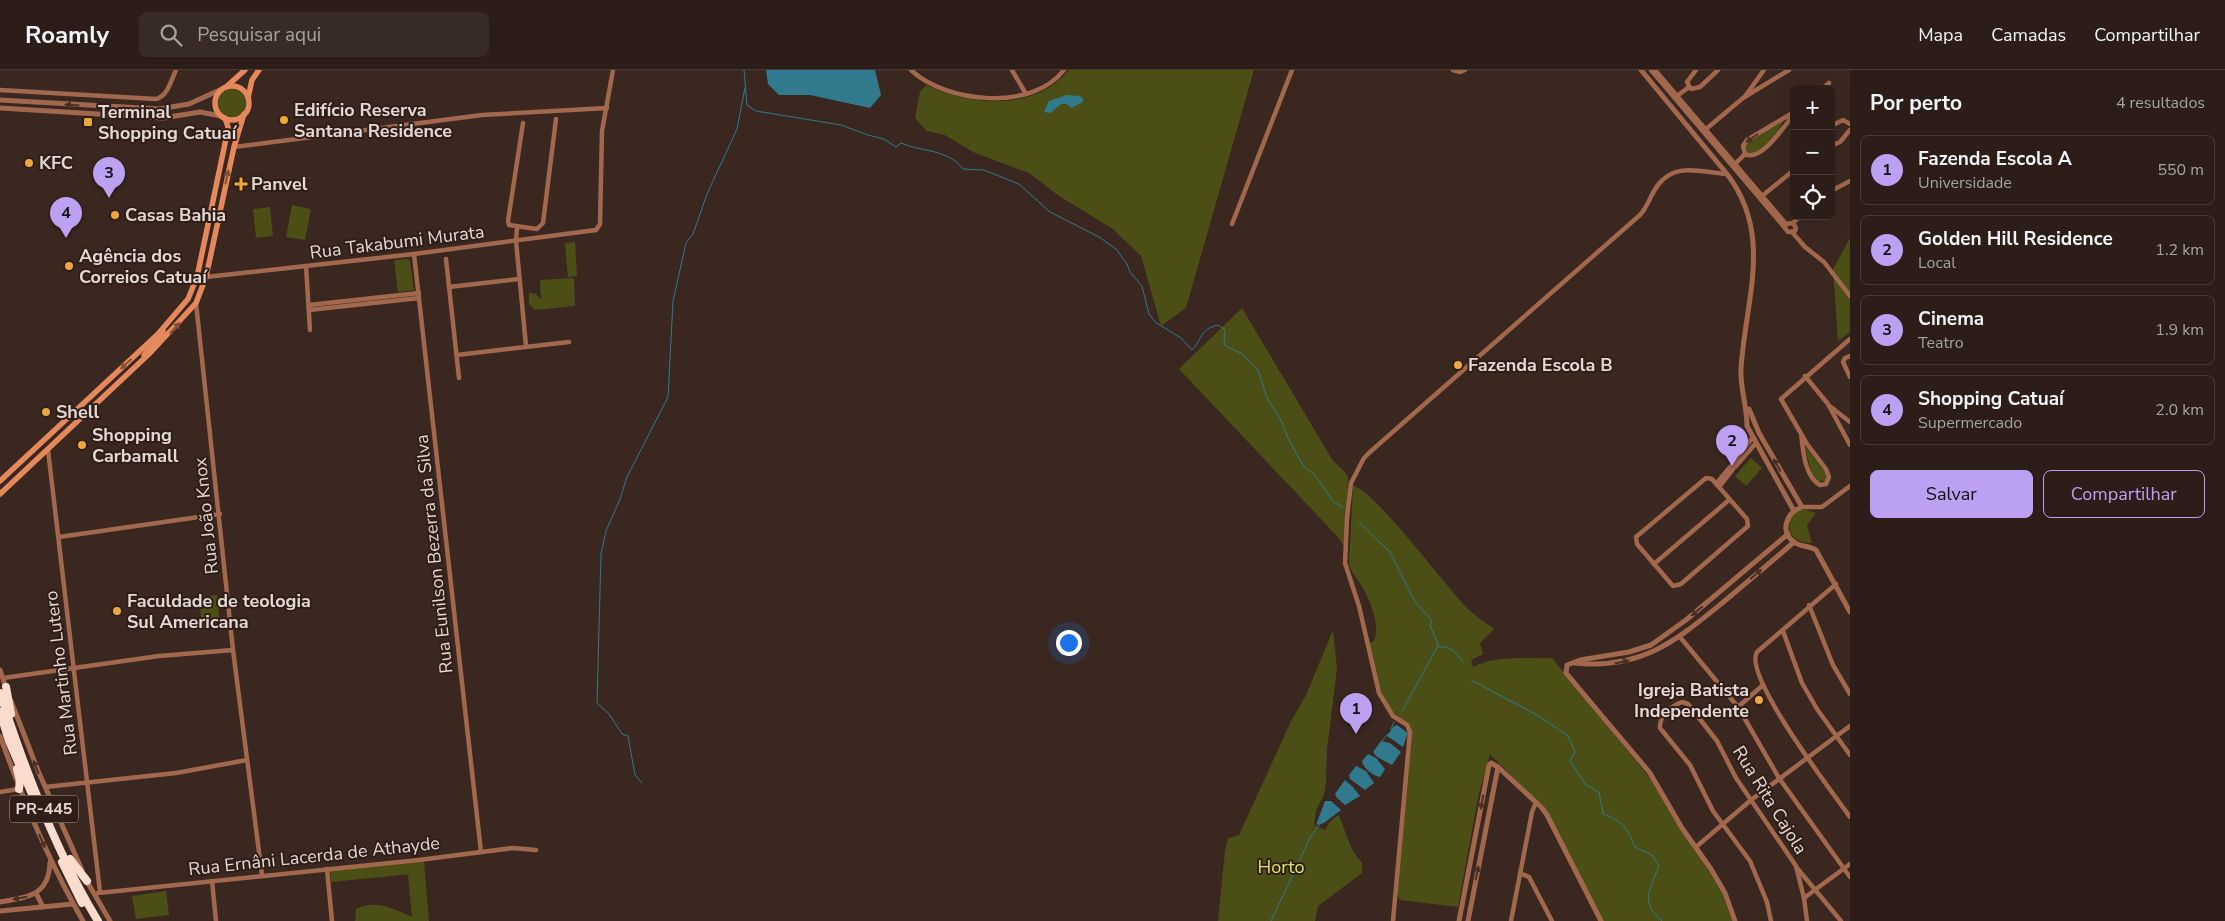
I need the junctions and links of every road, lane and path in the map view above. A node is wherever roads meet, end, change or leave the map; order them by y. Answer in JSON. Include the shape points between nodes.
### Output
{"nodes":[{"id":1,"x":176,"y":70,"type":"edge"},
{"id":2,"x":245,"y":70,"type":"edge"},
{"id":3,"x":259,"y":70,"type":"edge"},
{"id":4,"x":613,"y":70,"type":"edge"},
{"id":5,"x":911,"y":70,"type":"edge"},
{"id":6,"x":1012,"y":70,"type":"edge"},
{"id":7,"x":1064,"y":70,"type":"edge"},
{"id":8,"x":1292,"y":70,"type":"edge"},
{"id":9,"x":1453,"y":70,"type":"edge"},
{"id":10,"x":1466,"y":70,"type":"edge"},
{"id":11,"x":1641,"y":70,"type":"edge"},
{"id":12,"x":1651,"y":70,"type":"edge"},
{"id":13,"x":1655,"y":70,"type":"edge"},
{"id":14,"x":1696,"y":70,"type":"edge"},
{"id":15,"x":1718,"y":70,"type":"edge"},
{"id":16,"x":1764,"y":70,"type":"edge"},
{"id":17,"x":1789,"y":70,"type":"edge"},
{"id":18,"x":1829,"y":83,"type":"dead end"},
{"id":19,"x":1754,"y":84,"type":"junction"},
{"id":20,"x":1827,"y":85,"type":"edge"},
{"id":21,"x":1688,"y":87,"type":"junction"},
{"id":22,"x":223,"y":89,"type":"junction"},
{"id":23,"x":1758,"y":89,"type":"junction"},
{"id":24,"x":0,"y":90,"type":"edge"},
{"id":25,"x":1026,"y":94,"type":"junction"},
{"id":26,"x":1677,"y":96,"type":"junction"},
{"id":27,"x":1744,"y":98,"type":"junction"},
{"id":28,"x":0,"y":100,"type":"edge"},
{"id":29,"x":248,"y":100,"type":"junction"},
{"id":30,"x":0,"y":108,"type":"edge"},
{"id":31,"x":606,"y":108,"type":"junction"},
{"id":32,"x":244,"y":114,"type":"junction"},
{"id":33,"x":223,"y":117,"type":"junction"},
{"id":34,"x":1790,"y":117,"type":"edge"},
{"id":35,"x":556,"y":119,"type":"dead end"},
{"id":36,"x":1784,"y":122,"type":"junction"},
{"id":37,"x":523,"y":123,"type":"dead end"},
{"id":38,"x":1835,"y":124,"type":"edge"},
{"id":39,"x":1850,"y":124,"type":"edge"},
{"id":40,"x":1706,"y":129,"type":"junction"},
{"id":41,"x":1850,"y":130,"type":"edge"},
{"id":42,"x":1835,"y":144,"type":"edge"},
{"id":43,"x":234,"y":147,"type":"junction"},
{"id":44,"x":1745,"y":154,"type":"junction"},
{"id":45,"x":1735,"y":164,"type":"junction"},
{"id":46,"x":1790,"y":173,"type":"edge"},
{"id":47,"x":1727,"y":174,"type":"junction"},
{"id":48,"x":1850,"y":181,"type":"edge"},
{"id":49,"x":1835,"y":189,"type":"edge"},
{"id":50,"x":1762,"y":196,"type":"junction"},
{"id":51,"x":1797,"y":220,"type":"edge"},
{"id":52,"x":1794,"y":223,"type":"junction"},
{"id":53,"x":1232,"y":224,"type":"dead end"},
{"id":54,"x":1786,"y":226,"type":"junction"},
{"id":55,"x":517,"y":228,"type":"junction"},
{"id":56,"x":1794,"y":232,"type":"junction"},
{"id":57,"x":517,"y":240,"type":"junction"},
{"id":58,"x":504,"y":243,"type":"junction"},
{"id":59,"x":516,"y":250,"type":"junction"},
{"id":60,"x":414,"y":254,"type":"junction"},
{"id":61,"x":446,"y":259,"type":"dead end"},
{"id":62,"x":518,"y":259,"type":"junction"},
{"id":63,"x":306,"y":266,"type":"junction"},
{"id":64,"x":206,"y":277,"type":"junction"},
{"id":65,"x":519,"y":279,"type":"junction"},
{"id":66,"x":449,"y":287,"type":"junction"},
{"id":67,"x":419,"y":296,"type":"junction"},
{"id":68,"x":1850,"y":296,"type":"edge"},
{"id":69,"x":196,"y":303,"type":"junction"},
{"id":70,"x":309,"y":308,"type":"junction"},
{"id":71,"x":164,"y":327,"type":"junction"},
{"id":72,"x":310,"y":330,"type":"dead end"},
{"id":73,"x":1850,"y":339,"type":"edge"},
{"id":74,"x":568,"y":342,"type":"dead end"},
{"id":75,"x":526,"y":346,"type":"junction"},
{"id":76,"x":1839,"y":347,"type":"junction"},
{"id":77,"x":457,"y":355,"type":"junction"},
{"id":78,"x":1847,"y":357,"type":"edge"},
{"id":79,"x":135,"y":367,"type":"junction"},
{"id":80,"x":1805,"y":376,"type":"junction"},
{"id":81,"x":112,"y":377,"type":"junction"},
{"id":82,"x":1850,"y":377,"type":"edge"},
{"id":83,"x":459,"y":378,"type":"dead end"},
{"id":84,"x":118,"y":383,"type":"junction"},
{"id":85,"x":1744,"y":399,"type":"junction"},
{"id":86,"x":83,"y":404,"type":"junction"},
{"id":87,"x":94,"y":406,"type":"junction"},
{"id":88,"x":73,"y":413,"type":"junction"},
{"id":89,"x":1837,"y":416,"type":"junction"},
{"id":90,"x":1850,"y":422,"type":"edge"},
{"id":91,"x":1759,"y":433,"type":"junction"},
{"id":92,"x":1753,"y":440,"type":"junction"},
{"id":93,"x":1805,"y":445,"type":"junction"},
{"id":94,"x":1850,"y":445,"type":"edge"},
{"id":95,"x":48,"y":450,"type":"junction"},
{"id":96,"x":0,"y":481,"type":"edge"},
{"id":97,"x":1717,"y":485,"type":"junction"},
{"id":98,"x":1850,"y":486,"type":"edge"},
{"id":99,"x":0,"y":494,"type":"edge"},
{"id":100,"x":1729,"y":500,"type":"junction"},
{"id":101,"x":1802,"y":507,"type":"junction"},
{"id":102,"x":1794,"y":510,"type":"junction"},
{"id":103,"x":220,"y":514,"type":"junction"},
{"id":104,"x":1788,"y":534,"type":"junction"},
{"id":105,"x":59,"y":537,"type":"junction"},
{"id":106,"x":1794,"y":542,"type":"junction"},
{"id":107,"x":1654,"y":564,"type":"junction"},
{"id":108,"x":1836,"y":584,"type":"junction"},
{"id":109,"x":1809,"y":606,"type":"junction"},
{"id":110,"x":1850,"y":612,"type":"edge"},
{"id":111,"x":1783,"y":631,"type":"junction"},
{"id":112,"x":1680,"y":637,"type":"junction"},
{"id":113,"x":233,"y":650,"type":"junction"},
{"id":114,"x":1573,"y":663,"type":"junction"},
{"id":115,"x":73,"y":668,"type":"junction"},
{"id":116,"x":0,"y":670,"type":"edge"},
{"id":117,"x":3,"y":678,"type":"junction"},
{"id":118,"x":1763,"y":686,"type":"junction"},
{"id":119,"x":3,"y":690,"type":"edge"},
{"id":120,"x":1850,"y":694,"type":"edge"},
{"id":121,"x":1738,"y":707,"type":"junction"},
{"id":122,"x":0,"y":712,"type":"edge"},
{"id":123,"x":1850,"y":726,"type":"edge"},
{"id":124,"x":0,"y":736,"type":"edge"},
{"id":125,"x":1837,"y":736,"type":"junction"},
{"id":126,"x":12,"y":738,"type":"junction"},
{"id":127,"x":1850,"y":755,"type":"edge"},
{"id":128,"x":1808,"y":756,"type":"junction"},
{"id":129,"x":247,"y":760,"type":"junction"},
{"id":130,"x":1498,"y":767,"type":"junction"},
{"id":131,"x":1779,"y":778,"type":"junction"},
{"id":132,"x":88,"y":782,"type":"junction"},
{"id":133,"x":45,"y":787,"type":"junction"},
{"id":134,"x":19,"y":789,"type":"junction"},
{"id":135,"x":0,"y":792,"type":"edge"},
{"id":136,"x":1751,"y":800,"type":"junction"},
{"id":137,"x":1536,"y":802,"type":"junction"},
{"id":138,"x":1850,"y":817,"type":"edge"},
{"id":139,"x":1723,"y":824,"type":"junction"},
{"id":140,"x":55,"y":838,"type":"junction"},
{"id":141,"x":1696,"y":847,"type":"junction"},
{"id":142,"x":536,"y":850,"type":"dead end"},
{"id":143,"x":481,"y":852,"type":"junction"},
{"id":144,"x":50,"y":859,"type":"junction"},
{"id":145,"x":1850,"y":864,"type":"edge"},
{"id":146,"x":1796,"y":866,"type":"junction"},
{"id":147,"x":327,"y":869,"type":"junction"},
{"id":148,"x":1844,"y":869,"type":"junction"},
{"id":149,"x":1520,"y":873,"type":"junction"},
{"id":150,"x":262,"y":875,"type":"junction"},
{"id":151,"x":1850,"y":877,"type":"edge"},
{"id":152,"x":212,"y":881,"type":"junction"},
{"id":153,"x":86,"y":882,"type":"junction"},
{"id":154,"x":1815,"y":890,"type":"junction"},
{"id":155,"x":36,"y":893,"type":"junction"},
{"id":156,"x":97,"y":893,"type":"junction"},
{"id":157,"x":1804,"y":898,"type":"junction"},
{"id":158,"x":0,"y":902,"type":"edge"},
{"id":159,"x":73,"y":904,"type":"junction"},
{"id":160,"x":43,"y":907,"type":"junction"},
{"id":161,"x":0,"y":911,"type":"edge"},
{"id":162,"x":83,"y":921,"type":"edge"},
{"id":163,"x":93,"y":921,"type":"edge"},
{"id":164,"x":98,"y":921,"type":"edge"},
{"id":165,"x":110,"y":921,"type":"edge"},
{"id":166,"x":216,"y":921,"type":"edge"},
{"id":167,"x":332,"y":921,"type":"edge"},
{"id":168,"x":1393,"y":921,"type":"edge"},
{"id":169,"x":1459,"y":921,"type":"edge"},
{"id":170,"x":1468,"y":921,"type":"edge"},
{"id":171,"x":1511,"y":921,"type":"edge"},
{"id":172,"x":1552,"y":921,"type":"edge"},
{"id":173,"x":1601,"y":921,"type":"edge"},
{"id":174,"x":1735,"y":921,"type":"edge"},
{"id":175,"x":1770,"y":921,"type":"edge"},
{"id":176,"x":1807,"y":921,"type":"edge"},
{"id":177,"x":1840,"y":921,"type":"edge"}],
"edges":[{"from":1,"to":24,"type":"street","via":[[164,95],[156,99]]},
{"from":2,"to":22,"type":"main road"},
{"from":3,"to":29,"type":"main road","via":[[250,85]]},
{"from":4,"to":31,"type":"street"},
{"from":5,"to":25,"type":"street","via":[[931,84],[965,96]]},
{"from":6,"to":25,"type":"street"},
{"from":7,"to":25,"type":"street","via":[[1053,80]]},
{"from":8,"to":53,"type":"street"},
{"from":9,"to":10,"type":"street"},
{"from":11,"to":47,"type":"street"},
{"from":12,"to":54,"type":"street"},
{"from":13,"to":26,"type":"street"},
{"from":14,"to":21,"type":"street","via":[[1687,80]]},
{"from":15,"to":21,"type":"street","via":[[1700,87],[1694,90]]},
{"from":16,"to":19,"type":"street"},
{"from":17,"to":23,"type":"street"},
{"from":18,"to":20,"type":"street"},
{"from":19,"to":23,"type":"street"},
{"from":19,"to":27,"type":"street"},
{"from":21,"to":26,"type":"street"},
{"from":22,"to":28,"type":"street","one_way":true,"via":[[189,104],[154,110]]},
{"from":22,"to":29,"type":"main road","via":[[239,88]]},
{"from":22,"to":33,"type":"main road","via":[[215,102]]},
{"from":23,"to":27,"type":"street"},
{"from":26,"to":40,"type":"street"},
{"from":27,"to":40,"type":"street"},
{"from":29,"to":32,"type":"main road"},
{"from":30,"to":33,"type":"street","via":[[163,118],[200,112]]},
{"from":31,"to":43,"type":"street","via":[[482,115]]},
{"from":31,"to":57,"type":"street","name":"Rua Takabumi Murata","via":[[602,131],[600,224],[596,230]]},
{"from":32,"to":33,"type":"main road","via":[[236,119]]},
{"from":32,"to":43,"type":"main road"},
{"from":33,"to":71,"type":"main road","via":[[228,127],[227,134],[195,286]]},
{"from":34,"to":36,"type":"street"},
{"from":35,"to":55,"type":"street","via":[[543,223],[537,229]]},
{"from":36,"to":44,"type":"street","via":[[1763,150],[1752,156]]},
{"from":36,"to":44,"type":"street","one_way":true,"via":[[1747,140],[1743,146]]},
{"from":37,"to":55,"type":"street","via":[[508,221],[509,225]]},
{"from":38,"to":39,"type":"street","via":[[1843,120]]},
{"from":40,"to":45,"type":"street"},
{"from":41,"to":42,"type":"street"},
{"from":64,"to":43,"type":"main road","one_way":true},
{"from":44,"to":45,"type":"street"},
{"from":45,"to":50,"type":"street"},
{"from":46,"to":50,"type":"street"},
{"from":47,"to":85,"type":"street","via":[[1745,203],[1755,261],[1741,367]]},
{"from":47,"to":168,"type":"street","via":[[1687,170],[1665,178],[1632,222],[1370,452],[1351,483],[1345,563],[1359,606],[1379,693],[1393,716],[1407,725],[1410,732]]},
{"from":48,"to":49,"type":"street"},
{"from":50,"to":54,"type":"street"},
{"from":51,"to":52,"type":"street"},
{"from":52,"to":54,"type":"street"},
{"from":52,"to":56,"type":"street"},
{"from":54,"to":56,"type":"street","via":[[1788,232]]},
{"from":55,"to":57,"type":"street"},
{"from":56,"to":68,"type":"street","via":[[1829,267]]},
{"from":57,"to":58,"type":"street","name":"Rua Takabumi Murata"},
{"from":57,"to":59,"type":"street"},
{"from":57,"to":62,"type":"street"},
{"from":58,"to":59,"type":"street"},
{"from":58,"to":60,"type":"street","name":"Rua Takabumi Murata"},
{"from":59,"to":62,"type":"street"},
{"from":60,"to":63,"type":"street","name":"Rua Takabumi Murata"},
{"from":60,"to":67,"type":"street","name":"Rua Eunilson Bezerra da Silva"},
{"from":61,"to":66,"type":"street"},
{"from":62,"to":65,"type":"street"},
{"from":63,"to":64,"type":"street","name":"Rua Takabumi Murata"},
{"from":63,"to":70,"type":"street"},
{"from":64,"to":69,"type":"main road"},
{"from":65,"to":66,"type":"street"},
{"from":65,"to":75,"type":"street"},
{"from":66,"to":77,"type":"street"},
{"from":67,"to":70,"type":"street"},
{"from":67,"to":143,"type":"street","name":"Rua Eunilson Bezerra da Silva"},
{"from":79,"to":69,"type":"main road","one_way":true,"via":[[174,330]]},
{"from":69,"to":103,"type":"street","name":"Rua João Knox"},
{"from":70,"to":72,"type":"street"},
{"from":71,"to":79,"type":"main road","via":[[160,337]]},
{"from":71,"to":81,"type":"main road","one_way":true},
{"from":73,"to":76,"type":"street"},
{"from":74,"to":75,"type":"street"},
{"from":75,"to":77,"type":"street"},
{"from":76,"to":78,"type":"street"},
{"from":76,"to":80,"type":"street"},
{"from":77,"to":83,"type":"street"},
{"from":78,"to":82,"type":"street","via":[[1843,364]]},
{"from":79,"to":84,"type":"main road"},
{"from":80,"to":89,"type":"street"},
{"from":80,"to":93,"type":"street","via":[[1781,399]]},
{"from":81,"to":84,"type":"main road"},
{"from":81,"to":86,"type":"main road"},
{"from":84,"to":87,"type":"main road"},
{"from":85,"to":91,"type":"street"},
{"from":85,"to":92,"type":"street","via":[[1747,426]]},
{"from":86,"to":87,"type":"main road","via":[[83,411]]},
{"from":86,"to":88,"type":"main road"},
{"from":87,"to":95,"type":"main road"},
{"from":88,"to":95,"type":"main road","via":[[74,421],[54,439]]},
{"from":88,"to":96,"type":"main road"},
{"from":89,"to":90,"type":"street"},
{"from":89,"to":94,"type":"street","via":[[1844,438]]},
{"from":91,"to":92,"type":"street"},
{"from":101,"to":91,"type":"street","one_way":true},
{"from":92,"to":97,"type":"street"},
{"from":92,"to":102,"type":"street"},
{"from":93,"to":93,"type":"street","via":[[1813,480],[1823,485],[1827,482],[1828,473]]},
{"from":95,"to":99,"type":"main road"},
{"from":95,"to":105,"type":"street","name":"Rua Martinho Lutero"},
{"from":97,"to":100,"type":"street"},
{"from":97,"to":107,"type":"street","via":[[1711,478],[1706,478],[1638,535],[1636,540]]},
{"from":98,"to":101,"type":"street","via":[[1826,505]]},
{"from":100,"to":107,"type":"street"},
{"from":100,"to":107,"type":"street","via":[[1747,519],[1747,528],[1739,535],[1676,586],[1670,584]]},
{"from":101,"to":102,"type":"street"},
{"from":102,"to":104,"type":"street","via":[[1788,520]]},
{"from":103,"to":105,"type":"street"},
{"from":103,"to":113,"type":"street","name":"Rua João Knox"},
{"from":104,"to":106,"type":"street"},
{"from":104,"to":114,"type":"street","one_way":true,"via":[[1686,620],[1651,644],[1629,652]]},
{"from":105,"to":115,"type":"street","name":"Rua Martinho Lutero"},
{"from":106,"to":108,"type":"street","via":[[1816,550]]},
{"from":112,"to":106,"type":"street","one_way":true},
{"from":108,"to":109,"type":"street"},
{"from":108,"to":110,"type":"street"},
{"from":109,"to":111,"type":"street"},
{"from":109,"to":120,"type":"street","via":[[1833,665]]},
{"from":111,"to":118,"type":"street","via":[[1754,656]]},
{"from":111,"to":125,"type":"street","via":[[1802,683]]},
{"from":114,"to":112,"type":"street","one_way":true,"via":[[1597,665],[1631,660]]},
{"from":112,"to":121,"type":"street"},
{"from":113,"to":115,"type":"street"},
{"from":113,"to":129,"type":"street","name":"Rua João Knox"},
{"from":114,"to":141,"type":"street","via":[[1566,666],[1566,673],[1650,772]]},
{"from":115,"to":117,"type":"street"},
{"from":115,"to":132,"type":"street","name":"Rua Martinho Lutero"},
{"from":116,"to":117,"type":"street"},
{"from":117,"to":119,"type":"street"},
{"from":118,"to":121,"type":"street"},
{"from":118,"to":128,"type":"street","via":[[1779,716]]},
{"from":119,"to":126,"type":"highway","number":"PR-445"},
{"from":133,"to":119,"type":"street","number":"PR-445","one_way":true},
{"from":121,"to":131,"type":"street"},
{"from":122,"to":126,"type":"highway","number":"PR-445"},
{"from":123,"to":125,"type":"street"},
{"from":124,"to":134,"type":"street","number":"PR-445"},
{"from":125,"to":127,"type":"street"},
{"from":125,"to":128,"type":"street"},
{"from":126,"to":134,"type":"highway"},
{"from":126,"to":140,"type":"highway","number":"PR-445"},
{"from":126,"to":163,"type":"highway","number":"PR-445","via":[[73,888]]},
{"from":128,"to":131,"type":"street"},
{"from":128,"to":138,"type":"street"},
{"from":129,"to":132,"type":"street"},
{"from":129,"to":150,"type":"street","name":"Rua João Knox"},
{"from":130,"to":137,"type":"street"},
{"from":130,"to":169,"type":"street","one_way":true,"via":[[1489,765]]},
{"from":170,"to":130,"type":"street","one_way":true},
{"from":131,"to":136,"type":"street"},
{"from":131,"to":148,"type":"street"},
{"from":132,"to":133,"type":"street"},
{"from":132,"to":156,"type":"street","name":"Rua Martinho Lutero"},
{"from":133,"to":153,"type":"street","number":"PR-445"},
{"from":134,"to":135,"type":"street"},
{"from":134,"to":144,"type":"street","number":"PR-445","one_way":true},
{"from":136,"to":139,"type":"street"},
{"from":136,"to":139,"type":"street","name":"Rua Rita Cajola","via":[[1717,741],[1688,704],[1677,704],[1659,721],[1660,728],[1690,765]]},
{"from":136,"to":146,"type":"street","name":"Rua Rita Cajola"},
{"from":137,"to":149,"type":"street"},
{"from":137,"to":173,"type":"street","via":[[1547,815]]},
{"from":139,"to":141,"type":"street"},
{"from":139,"to":175,"type":"street","via":[[1750,861],[1767,902]]},
{"from":140,"to":153,"type":"highway"},
{"from":140,"to":164,"type":"highway","number":"PR-445"},
{"from":141,"to":174,"type":"street","via":[[1725,893]]},
{"from":142,"to":143,"type":"street","name":"Rua Ernâni Lacerda de Athayde","via":[[513,848]]},
{"from":143,"to":147,"type":"street","name":"Rua Ernâni Lacerda de Athayde"},
{"from":144,"to":155,"type":"street","via":[[50,876]]},
{"from":144,"to":159,"type":"street","number":"PR-445"},
{"from":145,"to":148,"type":"street"},
{"from":146,"to":154,"type":"street"},
{"from":146,"to":157,"type":"street","name":"Rua Rita Cajola"},
{"from":147,"to":150,"type":"street","name":"Rua Ernâni Lacerda de Athayde"},
{"from":147,"to":167,"type":"street"},
{"from":148,"to":151,"type":"street"},
{"from":148,"to":154,"type":"street"},
{"from":149,"to":171,"type":"street"},
{"from":149,"to":172,"type":"street","via":[[1529,877]]},
{"from":150,"to":152,"type":"street","name":"Rua Ernâni Lacerda de Athayde"},
{"from":152,"to":156,"type":"street","name":"Rua Ernâni Lacerda de Athayde"},
{"from":152,"to":166,"type":"street"},
{"from":153,"to":156,"type":"street","number":"PR-445"},
{"from":154,"to":157,"type":"street"},
{"from":154,"to":177,"type":"street"},
{"from":155,"to":158,"type":"street","one_way":true},
{"from":155,"to":160,"type":"street"},
{"from":156,"to":165,"type":"street","number":"PR-445"},
{"from":157,"to":176,"type":"street","name":"Rua Rita Cajola"},
{"from":159,"to":160,"type":"street"},
{"from":159,"to":162,"type":"street","number":"PR-445"},
{"from":160,"to":161,"type":"street"}]}
